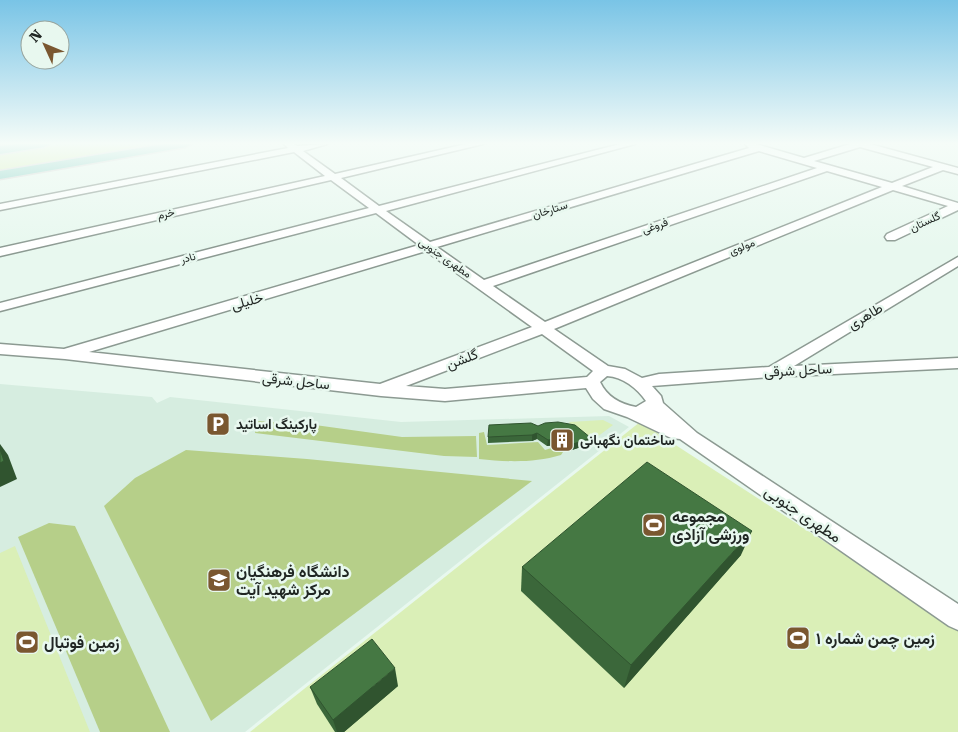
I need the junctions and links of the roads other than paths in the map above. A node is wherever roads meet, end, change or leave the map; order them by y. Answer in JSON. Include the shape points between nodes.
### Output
{"nodes":[{"id":1,"x":142,"y":178,"type":"edge"},
{"id":2,"x":323,"y":178,"type":"edge"},
{"id":3,"x":335,"y":178,"type":"edge"},
{"id":4,"x":497,"y":178,"type":"edge"},
{"id":5,"x":658,"y":178,"type":"edge"},
{"id":6,"x":796,"y":178,"type":"edge"},
{"id":7,"x":862,"y":178,"type":"edge"},
{"id":8,"x":915,"y":178,"type":"edge"},
{"id":9,"x":894,"y":187,"type":"junction"},
{"id":10,"x":958,"y":206,"type":"edge"},
{"id":11,"x":0,"y":208,"type":"edge"},
{"id":12,"x":376,"y":209,"type":"junction"},
{"id":13,"x":891,"y":237,"type":"dead end"},
{"id":14,"x":429,"y":247,"type":"junction"},
{"id":15,"x":0,"y":252,"type":"edge"},
{"id":16,"x":958,"y":261,"type":"edge"},
{"id":17,"x":483,"y":285,"type":"junction"},
{"id":18,"x":0,"y":307,"type":"edge"},
{"id":19,"x":543,"y":328,"type":"junction"},
{"id":20,"x":0,"y":349,"type":"edge"},
{"id":21,"x":65,"y":354,"type":"junction"},
{"id":22,"x":958,"y":363,"type":"edge"},
{"id":23,"x":772,"y":372,"type":"junction"},
{"id":24,"x":598,"y":376,"type":"junction"},
{"id":25,"x":639,"y":384,"type":"junction"},
{"id":26,"x":381,"y":390,"type":"junction"},
{"id":27,"x":654,"y":404,"type":"junction"},
{"id":28,"x":632,"y":412,"type":"junction"},
{"id":29,"x":690,"y":438,"type":"junction"},
{"id":30,"x":958,"y":618,"type":"edge"}],
"edges":[{"from":1,"to":11,"type":"street"},
{"from":2,"to":15,"type":"street","name":"خرم"},
{"from":3,"to":12,"type":"street","name":"مطهری جنوبی"},
{"from":4,"to":12,"type":"street","name":"نادر"},
{"from":5,"to":14,"type":"street","name":"ستارخان"},
{"from":6,"to":17,"type":"street","name":"فروغی"},
{"from":7,"to":9,"type":"street"},
{"from":8,"to":9,"type":"street","name":"مولوی"},
{"from":9,"to":10,"type":"street"},
{"from":9,"to":19,"type":"street","name":"مولوی"},
{"from":10,"to":13,"type":"street","name":"گلستان"},
{"from":12,"to":14,"type":"street","name":"مطهری جنوبی"},
{"from":12,"to":18,"type":"street","name":"نادر"},
{"from":14,"to":17,"type":"street","name":"مطهری جنوبی"},
{"from":14,"to":21,"type":"street","name":"خلیلی"},
{"from":16,"to":23,"type":"street","name":"طاهری"},
{"from":17,"to":19,"type":"street","name":"مطهری جنوبی"},
{"from":19,"to":24,"type":"street","name":"مطهری جنوبی"},
{"from":19,"to":26,"type":"street","name":"گلشن"},
{"from":20,"to":21,"type":"street","name":"ساحل شرقی"},
{"from":21,"to":26,"type":"street","name":"ساحل شرقی"},
{"from":22,"to":23,"type":"street","name":"ساحل شرقی"},
{"from":23,"to":25,"type":"street","name":"ساحل شرقی","via":[[659,379]]},
{"from":24,"to":25,"type":"street","via":[[622,373]]},
{"from":24,"to":26,"type":"street","name":"ساحل شرقی","via":[[445,395]]},
{"from":24,"to":28,"type":"street","via":[[597,393],[612,406]]},
{"from":25,"to":27,"type":"street","name":"مطهری جنوبی","via":[[655,400]]},
{"from":27,"to":28,"type":"street"},
{"from":27,"to":29,"type":"street","name":"مطهری جنوبی"},
{"from":28,"to":29,"type":"street"},
{"from":29,"to":30,"type":"street","name":"مطهری جنوبی"}]}
